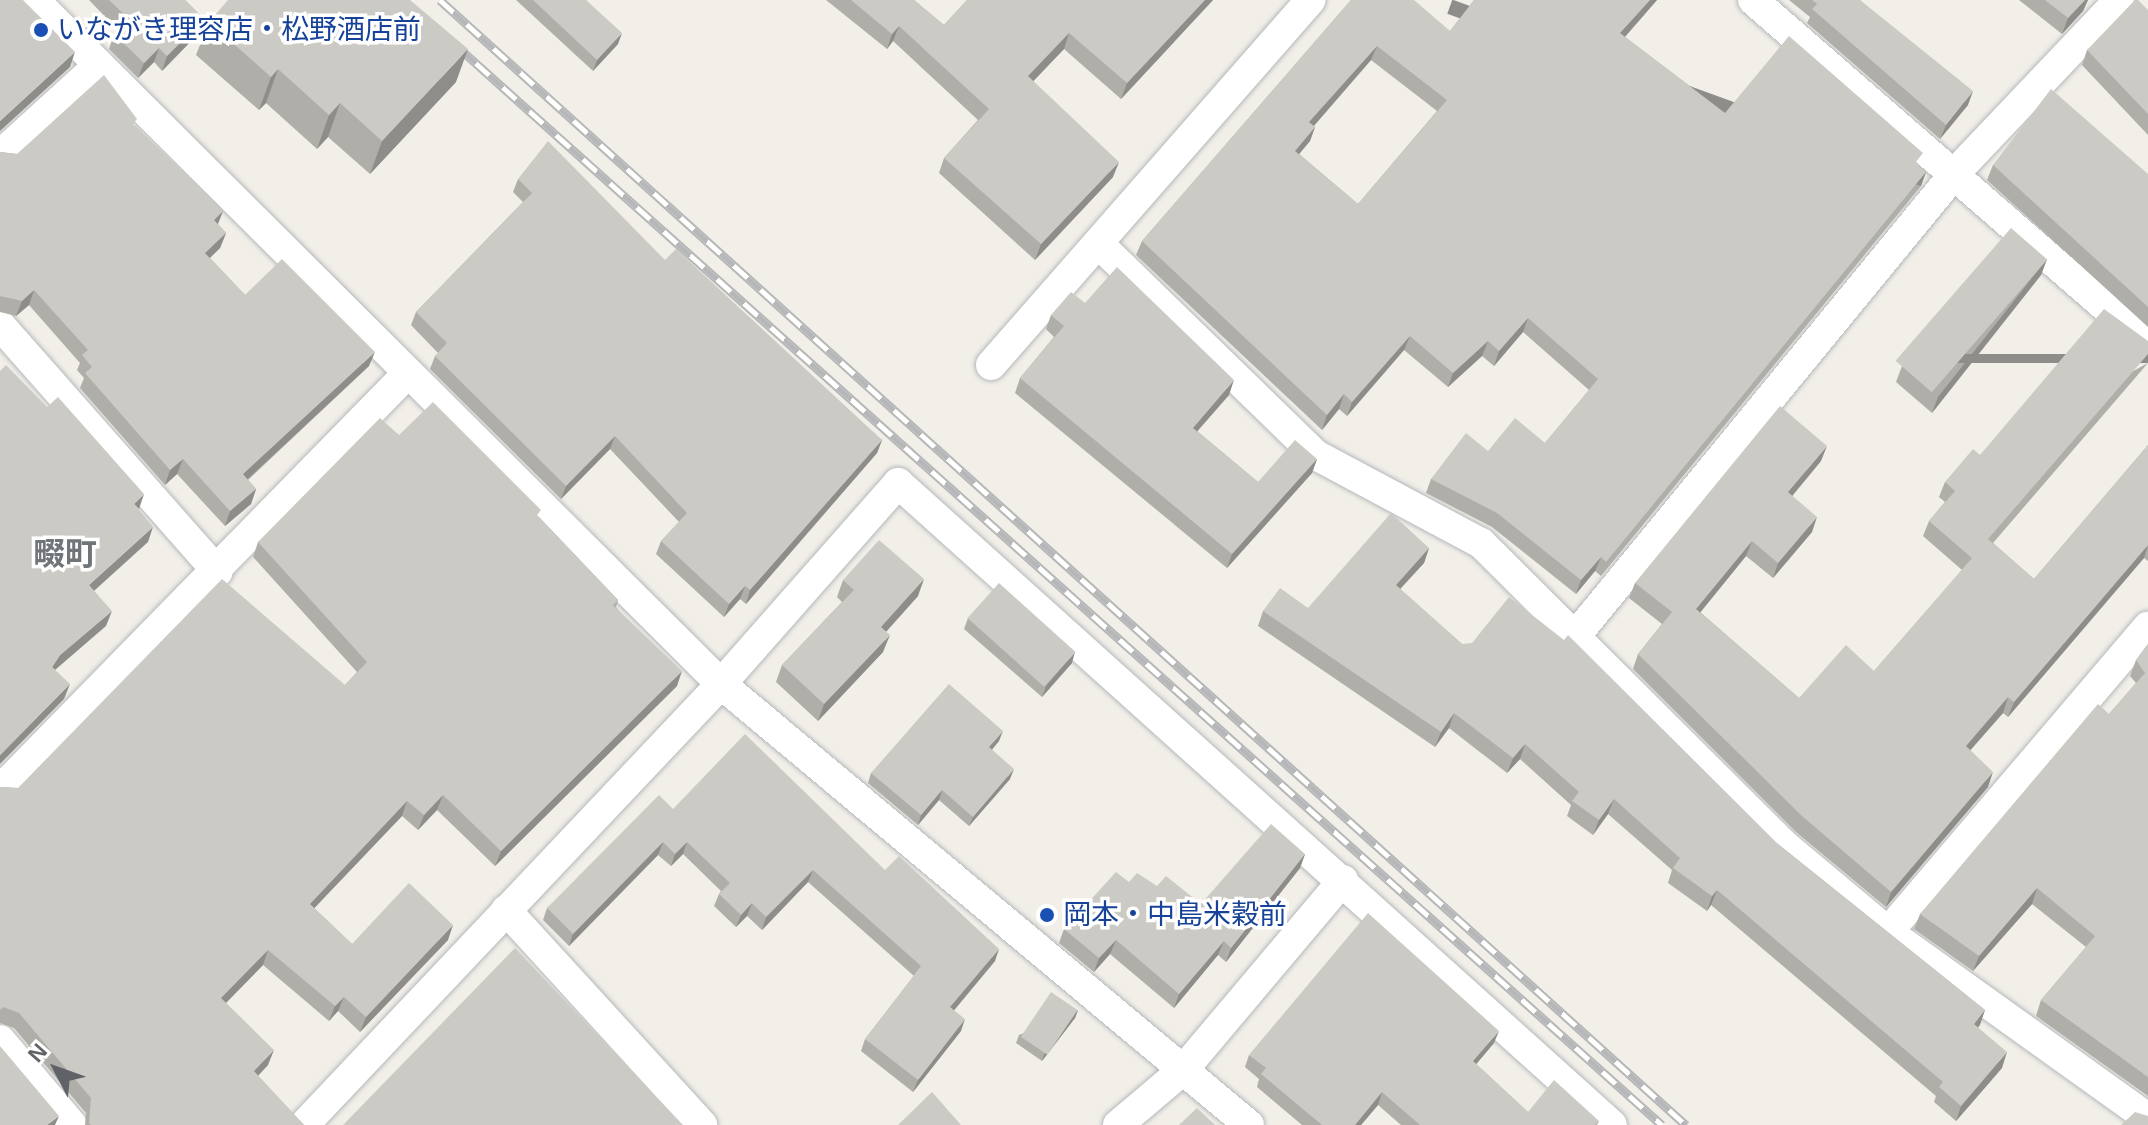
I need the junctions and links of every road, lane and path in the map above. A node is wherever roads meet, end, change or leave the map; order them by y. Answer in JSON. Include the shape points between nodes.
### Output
{"nodes":[{"id":1,"x":34,"y":0,"type":"edge"},
{"id":2,"x":1310,"y":0,"type":"edge"},
{"id":3,"x":1753,"y":0,"type":"edge"},
{"id":4,"x":2119,"y":0,"type":"edge"},
{"id":5,"x":99,"y":65,"type":"junction"},
{"id":6,"x":0,"y":155,"type":"edge"},
{"id":7,"x":1955,"y":173,"type":"junction"},
{"id":8,"x":1101,"y":246,"type":"junction"},
{"id":9,"x":0,"y":325,"type":"edge"},
{"id":10,"x":2148,"y":344,"type":"edge"},
{"id":11,"x":991,"y":365,"type":"dead end"},
{"id":12,"x":406,"y":375,"type":"junction"},
{"id":13,"x":218,"y":572,"type":"junction"},
{"id":14,"x":2148,"y":627,"type":"edge"},
{"id":15,"x":1577,"y":634,"type":"junction"},
{"id":16,"x":721,"y":684,"type":"junction"},
{"id":17,"x":0,"y":790,"type":"edge"},
{"id":18,"x":1343,"y":880,"type":"junction"},
{"id":19,"x":506,"y":910,"type":"junction"},
{"id":20,"x":1888,"y":932,"type":"junction"},
{"id":21,"x":0,"y":1040,"type":"edge"},
{"id":22,"x":1184,"y":1069,"type":"junction"},
{"id":23,"x":2148,"y":1118,"type":"edge"},
{"id":24,"x":72,"y":1125,"type":"edge"},
{"id":25,"x":304,"y":1125,"type":"edge"},
{"id":26,"x":702,"y":1125,"type":"edge"},
{"id":27,"x":1118,"y":1125,"type":"edge"},
{"id":28,"x":1249,"y":1125,"type":"edge"},
{"id":29,"x":1612,"y":1125,"type":"edge"}],
"edges":[{"from":1,"to":5,"type":"street"},
{"from":2,"to":8,"type":"street"},
{"from":3,"to":7,"type":"street"},
{"from":4,"to":7,"type":"street"},
{"from":5,"to":6,"type":"street"},
{"from":5,"to":12,"type":"street"},
{"from":7,"to":10,"type":"street"},
{"from":7,"to":15,"type":"street"},
{"from":8,"to":11,"type":"street"},
{"from":8,"to":15,"type":"street","via":[[1316,455],[1481,543]]},
{"from":9,"to":13,"type":"street"},
{"from":12,"to":13,"type":"street"},
{"from":12,"to":16,"type":"street"},
{"from":13,"to":17,"type":"street"},
{"from":14,"to":20,"type":"street"},
{"from":15,"to":20,"type":"street","via":[[1784,845]]},
{"from":16,"to":18,"type":"street","via":[[898,483]]},
{"from":16,"to":19,"type":"street"},
{"from":16,"to":22,"type":"street"},
{"from":18,"to":22,"type":"street"},
{"from":18,"to":29,"type":"street"},
{"from":19,"to":25,"type":"street"},
{"from":19,"to":26,"type":"street"},
{"from":20,"to":23,"type":"street"},
{"from":21,"to":24,"type":"street"},
{"from":22,"to":27,"type":"street"},
{"from":22,"to":28,"type":"street"}]}
